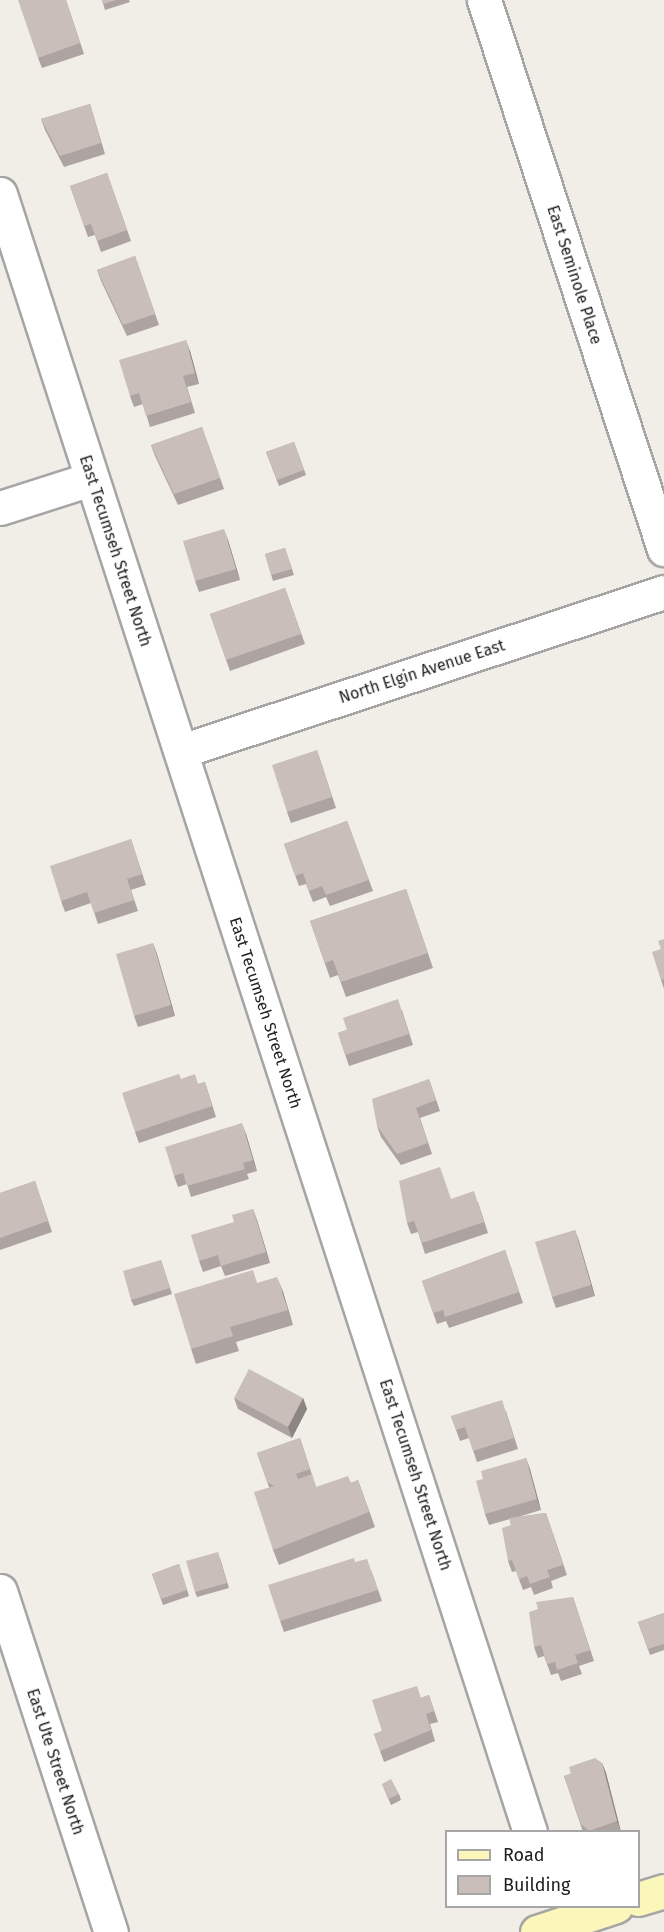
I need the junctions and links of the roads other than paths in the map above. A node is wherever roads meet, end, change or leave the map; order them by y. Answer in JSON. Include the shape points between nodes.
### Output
{"nodes":[{"id":1,"x":484,"y":0,"type":"edge"},
{"id":2,"x":0,"y":194,"type":"edge"},
{"id":3,"x":91,"y":479,"type":"junction"},
{"id":4,"x":0,"y":508,"type":"edge"},
{"id":5,"x":664,"y":549,"type":"edge"},
{"id":6,"x":664,"y":592,"type":"edge"},
{"id":7,"x":181,"y":751,"type":"junction"},
{"id":8,"x":0,"y":1592,"type":"edge"},
{"id":9,"x":529,"y":1830,"type":"edge"},
{"id":10,"x":664,"y":1891,"type":"edge"},
{"id":11,"x":640,"y":1899,"type":"edge"},
{"id":12,"x":607,"y":1908,"type":"edge"},
{"id":13,"x":550,"y":1921,"type":"edge"},
{"id":14,"x":111,"y":1932,"type":"edge"}],
"edges":[{"from":1,"to":5,"type":"street","name":"East Seminole Place"},
{"from":2,"to":3,"type":"street","name":"East Tecumseh Street North"},
{"from":3,"to":4,"type":"street"},
{"from":3,"to":7,"type":"street","name":"East Tecumseh Street North"},
{"from":6,"to":7,"type":"street","name":"North Elgin Avenue East"},
{"from":7,"to":9,"type":"street","name":"East Tecumseh Street North"},
{"from":8,"to":14,"type":"street","name":"East Ute Street North"},
{"from":10,"to":11,"type":"main road"},
{"from":12,"to":13,"type":"main road"}]}
